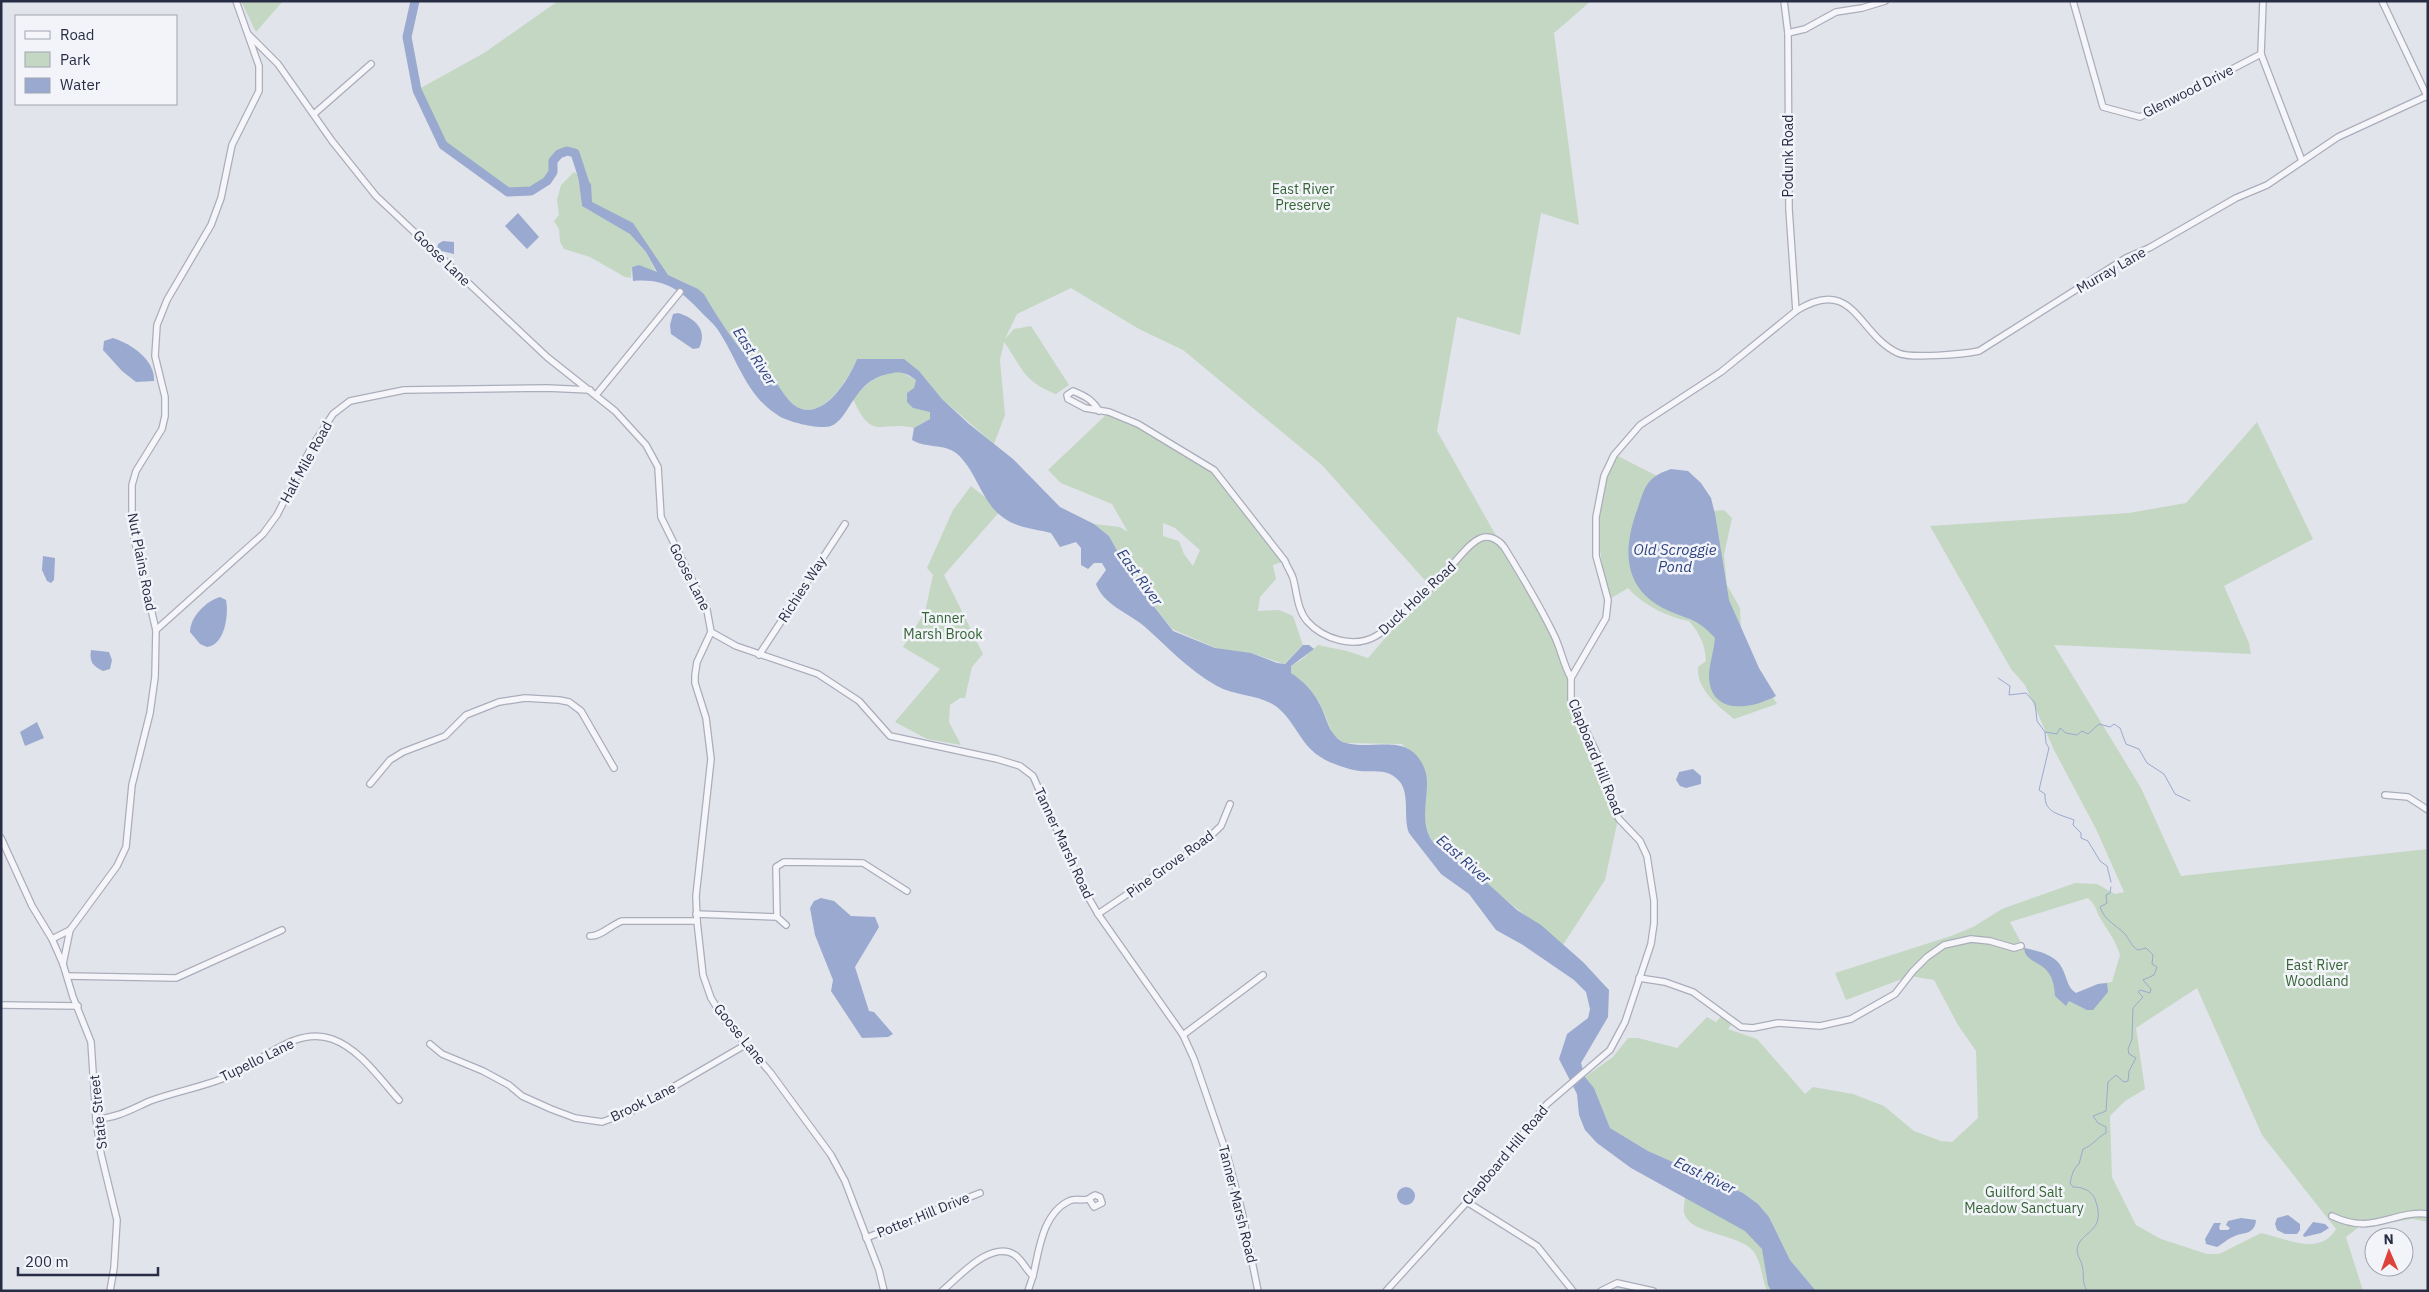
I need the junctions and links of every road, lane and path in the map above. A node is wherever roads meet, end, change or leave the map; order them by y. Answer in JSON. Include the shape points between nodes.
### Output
{"nodes":[{"id":1,"x":236,"y":1,"type":"edge"},
{"id":2,"x":1784,"y":1,"type":"edge"},
{"id":3,"x":1885,"y":1,"type":"edge"},
{"id":4,"x":2073,"y":1,"type":"edge"},
{"id":5,"x":2263,"y":1,"type":"edge"},
{"id":6,"x":2382,"y":1,"type":"edge"},
{"id":7,"x":1788,"y":33,"type":"junction"},
{"id":8,"x":248,"y":34,"type":"junction"},
{"id":9,"x":2261,"y":54,"type":"junction"},
{"id":10,"x":371,"y":64,"type":"dead end"},
{"id":11,"x":2427,"y":97,"type":"edge"},
{"id":12,"x":314,"y":114,"type":"junction"},
{"id":13,"x":2302,"y":161,"type":"junction"},
{"id":14,"x":680,"y":292,"type":"dead end"},
{"id":15,"x":1796,"y":311,"type":"junction"},
{"id":16,"x":590,"y":390,"type":"junction"},
{"id":17,"x":596,"y":395,"type":"junction"},
{"id":18,"x":1099,"y":411,"type":"junction"},
{"id":19,"x":845,"y":524,"type":"dead end"},
{"id":20,"x":156,"y":630,"type":"junction"},
{"id":21,"x":711,"y":632,"type":"junction"},
{"id":22,"x":759,"y":655,"type":"junction"},
{"id":23,"x":1571,"y":678,"type":"junction"},
{"id":24,"x":614,"y":768,"type":"dead end"},
{"id":25,"x":370,"y":784,"type":"dead end"},
{"id":26,"x":2385,"y":795,"type":"dead end"},
{"id":27,"x":1230,"y":804,"type":"dead end"},
{"id":28,"x":2428,"y":810,"type":"edge"},
{"id":29,"x":1,"y":838,"type":"edge"},
{"id":30,"x":907,"y":891,"type":"dead end"},
{"id":31,"x":696,"y":914,"type":"junction"},
{"id":32,"x":1098,"y":914,"type":"junction"},
{"id":33,"x":777,"y":917,"type":"junction"},
{"id":34,"x":697,"y":921,"type":"junction"},
{"id":35,"x":786,"y":925,"type":"dead end"},
{"id":36,"x":70,"y":930,"type":"junction"},
{"id":37,"x":282,"y":930,"type":"dead end"},
{"id":38,"x":590,"y":936,"type":"dead end"},
{"id":39,"x":52,"y":939,"type":"junction"},
{"id":40,"x":2021,"y":946,"type":"dead end"},
{"id":41,"x":63,"y":964,"type":"junction"},
{"id":42,"x":1263,"y":975,"type":"dead end"},
{"id":43,"x":67,"y":976,"type":"junction"},
{"id":44,"x":1639,"y":978,"type":"junction"},
{"id":45,"x":1,"y":1005,"type":"edge"},
{"id":46,"x":78,"y":1006,"type":"junction"},
{"id":47,"x":1183,"y":1035,"type":"junction"},
{"id":48,"x":430,"y":1044,"type":"dead end"},
{"id":49,"x":745,"y":1045,"type":"junction"},
{"id":50,"x":399,"y":1100,"type":"dead end"},
{"id":51,"x":96,"y":1120,"type":"junction"},
{"id":52,"x":980,"y":1193,"type":"dead end"},
{"id":53,"x":1089,"y":1199,"type":"dead end"},
{"id":54,"x":1467,"y":1202,"type":"junction"},
{"id":55,"x":2428,"y":1214,"type":"edge"},
{"id":56,"x":2332,"y":1216,"type":"dead end"},
{"id":57,"x":866,"y":1238,"type":"junction"},
{"id":58,"x":1033,"y":1276,"type":"junction"},
{"id":59,"x":110,"y":1291,"type":"edge"},
{"id":60,"x":884,"y":1291,"type":"edge"},
{"id":61,"x":942,"y":1291,"type":"edge"},
{"id":62,"x":1028,"y":1291,"type":"edge"},
{"id":63,"x":1258,"y":1291,"type":"edge"},
{"id":64,"x":1386,"y":1291,"type":"edge"},
{"id":65,"x":1573,"y":1291,"type":"edge"},
{"id":66,"x":1601,"y":1291,"type":"edge"},
{"id":67,"x":1653,"y":1291,"type":"edge"}],
"edges":[{"from":1,"to":8,"type":"street","name":"Nut Plains Road"},
{"from":2,"to":7,"type":"street","name":"Podunk Road"},
{"from":3,"to":7,"type":"street","via":[[1836,12],[1805,30]]},
{"from":4,"to":9,"type":"street","name":"Glenwood Drive","via":[[2103,107],[2140,117]]},
{"from":5,"to":9,"type":"street"},
{"from":6,"to":11,"type":"street"},
{"from":7,"to":15,"type":"street","name":"Podunk Road","via":[[1789,209]]},
{"from":8,"to":12,"type":"street","name":"Goose Lane","via":[[266,50]]},
{"from":8,"to":20,"type":"street","name":"Nut Plains Road","via":[[259,66],[259,91],[232,146],[221,198],[211,226],[167,300],[154,336],[154,356],[165,397],[165,416],[162,429],[136,471],[132,485],[132,515]]},
{"from":9,"to":13,"type":"street"},
{"from":10,"to":12,"type":"street"},
{"from":11,"to":13,"type":"street","name":"Murray Lane","via":[[2338,137]]},
{"from":12,"to":16,"type":"street","name":"Goose Lane","via":[[376,196],[547,357]]},
{"from":13,"to":15,"type":"street","name":"Murray Lane","via":[[2267,185],[2236,198],[2126,258],[1978,351],[1899,354],[1878,339],[1856,312],[1841,303],[1819,301]]},
{"from":14,"to":17,"type":"street"},
{"from":15,"to":23,"type":"street","via":[[1721,372],[1640,425],[1614,455],[1601,491],[1595,531],[1596,556],[1608,600],[1606,618]]},
{"from":16,"to":17,"type":"street","name":"Goose Lane"},
{"from":16,"to":20,"type":"street","name":"Half Mile Road","via":[[404,390],[350,401],[333,414],[311,448],[277,516],[263,534]]},
{"from":17,"to":21,"type":"street","name":"Goose Lane","via":[[634,431],[653,456],[659,478],[661,517],[708,610]]},
{"from":18,"to":18,"type":"street","name":"Duck Hole Road","via":[[1074,404],[1067,395],[1073,391],[1079,393],[1093,401]]},
{"from":18,"to":23,"type":"street","name":"Duck Hole Road","via":[[1138,424],[1214,470],[1285,561],[1305,618],[1327,637],[1352,642],[1376,636],[1473,543],[1483,537],[1492,538],[1500,541],[1535,597]]},
{"from":19,"to":22,"type":"street","name":"Richies Way"},
{"from":20,"to":36,"type":"street","name":"Nut Plains Road","via":[[155,677],[150,713],[132,785],[126,847],[117,866]]},
{"from":21,"to":22,"type":"street","name":"Tanner Marsh Road"},
{"from":21,"to":31,"type":"street","name":"Goose Lane","via":[[697,662],[695,675],[706,718],[711,759],[697,870]]},
{"from":22,"to":32,"type":"street","name":"Tanner Marsh Road","via":[[818,674],[859,701],[890,736],[1020,766],[1033,776],[1069,861]]},
{"from":23,"to":44,"type":"street","name":"Clapboard Hill Road","via":[[1571,699],[1599,758],[1614,810],[1640,841],[1647,856],[1654,923],[1651,944]]},
{"from":24,"to":25,"type":"street","via":[[581,711],[569,702],[526,698],[499,702],[466,715],[445,736],[390,760]]},
{"from":26,"to":28,"type":"street","via":[[2408,797]]},
{"from":27,"to":32,"type":"street","name":"Pine Grove Road","via":[[1221,826],[1203,843]]},
{"from":29,"to":39,"type":"street","name":"State Street","via":[[32,906]]},
{"from":30,"to":33,"type":"street","via":[[863,863],[784,862],[776,867]]},
{"from":31,"to":33,"type":"street"},
{"from":31,"to":34,"type":"street","name":"Goose Lane"},
{"from":32,"to":47,"type":"street","name":"Tanner Marsh Road"},
{"from":33,"to":35,"type":"street"},
{"from":34,"to":38,"type":"street","via":[[622,921]]},
{"from":34,"to":49,"type":"street","name":"Goose Lane","via":[[700,958],[711,998]]},
{"from":36,"to":39,"type":"street","name":"Nut Plains Road"},
{"from":36,"to":41,"type":"street","name":"Nut Plains Road"},
{"from":37,"to":43,"type":"street","via":[[176,978]]},
{"from":39,"to":41,"type":"street","name":"State Street"},
{"from":40,"to":44,"type":"street","via":[[2014,948],[1971,939],[1944,945],[1920,964],[1895,994],[1851,1019],[1820,1026],[1778,1023],[1741,1027],[1693,992],[1665,982]]},
{"from":41,"to":43,"type":"street","name":"State Street"},
{"from":42,"to":47,"type":"street"},
{"from":43,"to":46,"type":"street","name":"State Street"},
{"from":44,"to":54,"type":"street","name":"Clapboard Hill Road","via":[[1625,1022],[1610,1050],[1537,1115]]},
{"from":45,"to":46,"type":"street"},
{"from":46,"to":51,"type":"street","name":"State Street","via":[[91,1042]]},
{"from":47,"to":63,"type":"street","name":"Tanner Marsh Road","via":[[1225,1148]]},
{"from":48,"to":49,"type":"street","name":"Brook Lane","via":[[442,1054],[509,1085],[522,1096],[575,1118],[602,1122],[632,1111]]},
{"from":49,"to":57,"type":"street","name":"Goose Lane","via":[[770,1072],[831,1155]]},
{"from":50,"to":51,"type":"street","name":"Tupello Lane","via":[[350,1048],[331,1038],[311,1037],[293,1040],[233,1074],[110,1118]]},
{"from":51,"to":59,"type":"street","name":"State Street","via":[[117,1220]]},
{"from":52,"to":57,"type":"street","name":"Potter Hill Drive"},
{"from":53,"to":58,"type":"street","via":[[1065,1203],[1050,1219],[1044,1230]]},
{"from":54,"to":64,"type":"street","name":"Clapboard Hill Road"},
{"from":54,"to":65,"type":"street","via":[[1537,1246]]},
{"from":55,"to":56,"type":"street","via":[[2367,1224]]},
{"from":57,"to":60,"type":"street","name":"Goose Lane"},
{"from":58,"to":61,"type":"street","via":[[1014,1255],[1001,1252],[973,1263]]},
{"from":58,"to":62,"type":"street"},
{"from":66,"to":67,"type":"street","via":[[1617,1283]]}]}
